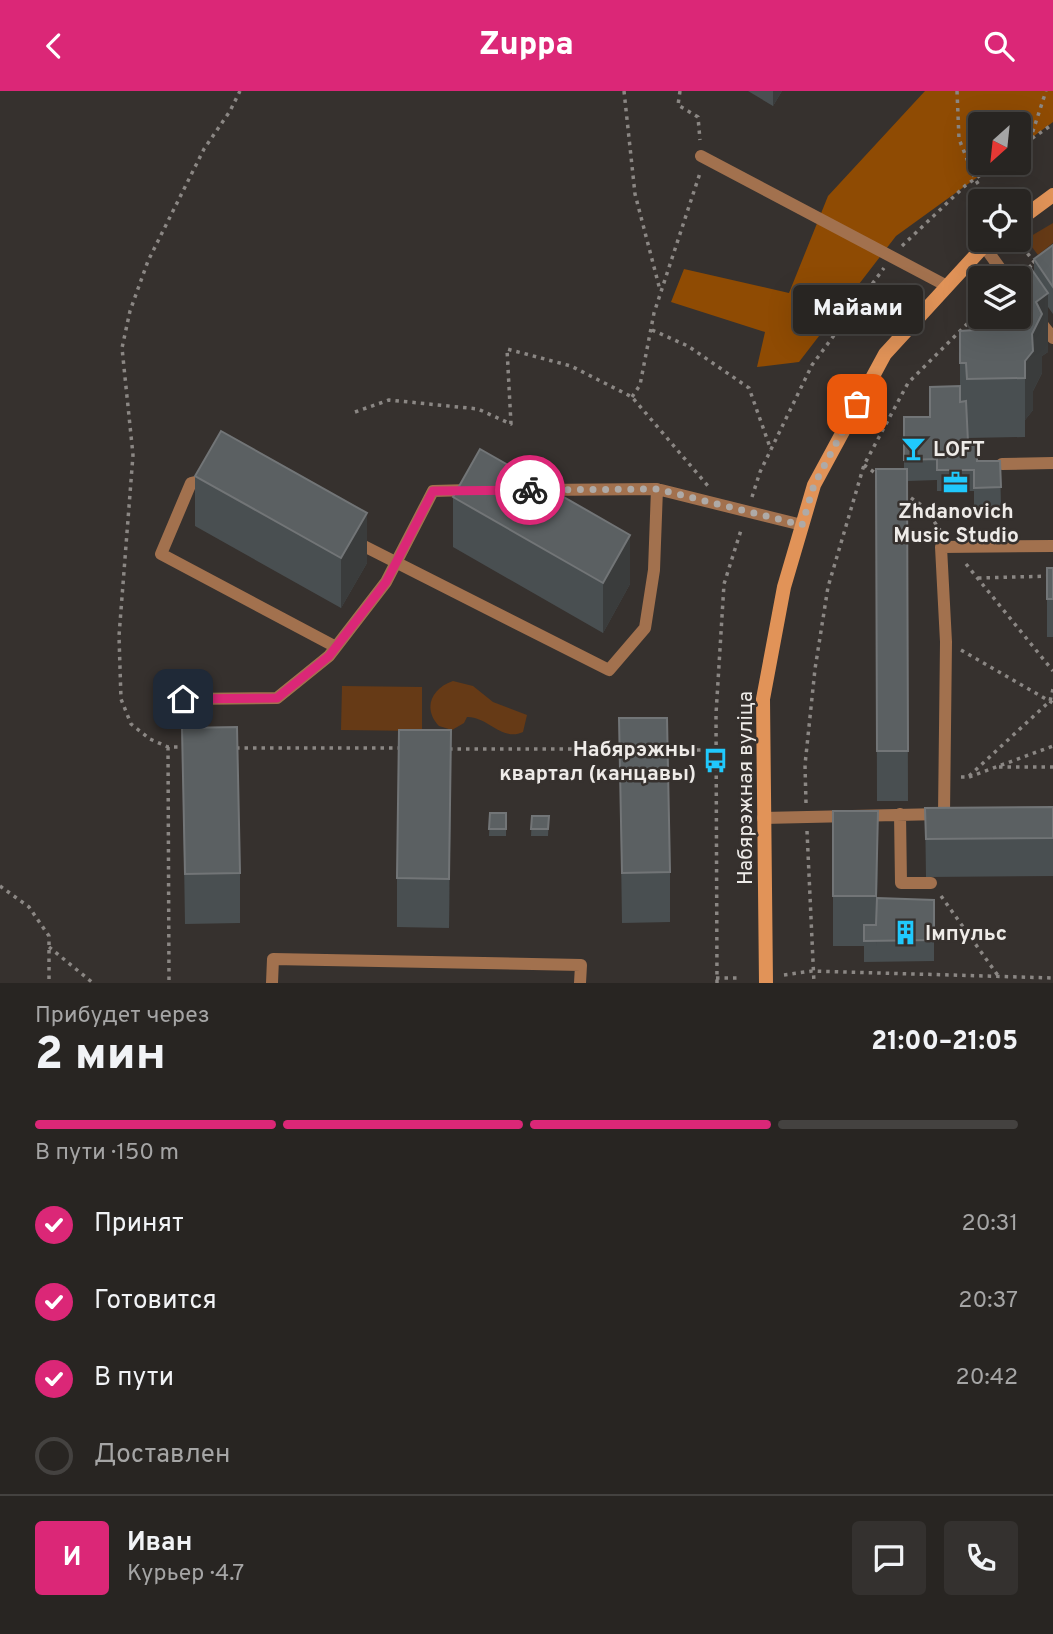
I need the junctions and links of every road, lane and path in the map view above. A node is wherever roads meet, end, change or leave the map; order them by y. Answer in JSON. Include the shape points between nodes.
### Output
{"nodes":[{"id":1,"x":240,"y":91,"type":"edge"},
{"id":2,"x":624,"y":91,"type":"edge"},
{"id":3,"x":680,"y":91,"type":"edge"},
{"id":4,"x":957,"y":91,"type":"edge"},
{"id":5,"x":1046,"y":91,"type":"edge"},
{"id":6,"x":1053,"y":124,"type":"edge"},
{"id":7,"x":1031,"y":137,"type":"edge"},
{"id":8,"x":1031,"y":139,"type":"edge"},
{"id":9,"x":701,"y":156,"type":"junction"},
{"id":10,"x":982,"y":189,"type":"edge"},
{"id":11,"x":1053,"y":195,"type":"edge"},
{"id":12,"x":1031,"y":211,"type":"edge"},
{"id":13,"x":979,"y":252,"type":"edge"},
{"id":14,"x":1026,"y":252,"type":"edge"},
{"id":15,"x":1044,"y":255,"type":"edge"},
{"id":16,"x":1035,"y":263,"type":"junction"},
{"id":17,"x":1031,"y":266,"type":"edge"},
{"id":18,"x":947,"y":286,"type":"junction"},
{"id":19,"x":660,"y":292,"type":"junction"},
{"id":20,"x":1031,"y":310,"type":"edge"},
{"id":21,"x":968,"y":323,"type":"edge"},
{"id":22,"x":651,"y":329,"type":"junction"},
{"id":23,"x":1053,"y":338,"type":"edge"},
{"id":24,"x":632,"y":397,"type":"junction"},
{"id":25,"x":355,"y":412,"type":"dead end"},
{"id":26,"x":771,"y":450,"type":"dead end"},
{"id":27,"x":1053,"y":463,"type":"edge"},
{"id":28,"x":1002,"y":464,"type":"edge"},
{"id":29,"x":231,"y":474,"type":"edge"},
{"id":30,"x":657,"y":489,"type":"junction"},
{"id":31,"x":489,"y":490,"type":"edge"},
{"id":32,"x":531,"y":490,"type":"edge"},
{"id":33,"x":725,"y":506,"type":"junction"},
{"id":34,"x":802,"y":525,"type":"junction"},
{"id":35,"x":337,"y":532,"type":"edge"},
{"id":36,"x":1053,"y":546,"type":"edge"},
{"id":37,"x":395,"y":564,"type":"junction"},
{"id":38,"x":1053,"y":576,"type":"edge"},
{"id":39,"x":978,"y":578,"type":"dead end"},
{"id":40,"x":946,"y":642,"type":"junction"},
{"id":41,"x":336,"y":647,"type":"junction"},
{"id":42,"x":1053,"y":689,"type":"edge"},
{"id":43,"x":183,"y":699,"type":"dead end"},
{"id":44,"x":1051,"y":702,"type":"edge"},
{"id":45,"x":1053,"y":746,"type":"edge"},
{"id":46,"x":168,"y":747,"type":"junction"},
{"id":47,"x":196,"y":748,"type":"edge"},
{"id":48,"x":223,"y":748,"type":"edge"},
{"id":49,"x":403,"y":748,"type":"edge"},
{"id":50,"x":445,"y":749,"type":"edge"},
{"id":51,"x":625,"y":749,"type":"edge"},
{"id":52,"x":653,"y":750,"type":"edge"},
{"id":53,"x":716,"y":750,"type":"dead end"},
{"id":54,"x":996,"y":767,"type":"junction"},
{"id":55,"x":1053,"y":767,"type":"edge"},
{"id":56,"x":968,"y":777,"type":"junction"},
{"id":57,"x":945,"y":778,"type":"junction"},
{"id":58,"x":900,"y":814,"type":"junction"},
{"id":59,"x":944,"y":814,"type":"junction"},
{"id":60,"x":957,"y":814,"type":"edge"},
{"id":61,"x":807,"y":815,"type":"junction"},
{"id":62,"x":763,"y":818,"type":"junction"},
{"id":63,"x":931,"y":883,"type":"joint"},
{"id":64,"x":0,"y":886,"type":"edge"},
{"id":65,"x":49,"y":947,"type":"junction"},
{"id":66,"x":812,"y":971,"type":"junction"},
{"id":67,"x":784,"y":975,"type":"dead end"},
{"id":68,"x":999,"y":977,"type":"junction"},
{"id":69,"x":741,"y":978,"type":"dead end"},
{"id":70,"x":1053,"y":978,"type":"edge"},
{"id":71,"x":49,"y":983,"type":"edge"},
{"id":72,"x":93,"y":983,"type":"edge"},
{"id":73,"x":169,"y":983,"type":"edge"},
{"id":74,"x":272,"y":983,"type":"edge"},
{"id":75,"x":580,"y":983,"type":"edge"},
{"id":76,"x":717,"y":983,"type":"edge"},
{"id":77,"x":766,"y":983,"type":"edge"},
{"id":78,"x":814,"y":983,"type":"edge"}],
"edges":[{"from":1,"to":46,"type":"path","via":[[204,149],[148,261],[122,348],[133,455],[119,636],[121,699],[131,724]]},
{"from":2,"to":19,"type":"path","via":[[635,194]]},
{"from":3,"to":9,"type":"path","via":[[678,105],[698,117]]},
{"from":4,"to":10,"type":"path","via":[[959,139]]},
{"from":5,"to":7,"type":"path"},
{"from":6,"to":8,"type":"path"},
{"from":9,"to":18,"type":"lane"},
{"from":9,"to":19,"type":"path","via":[[700,178]]},
{"from":11,"to":12,"type":"main road"},
{"from":13,"to":18,"type":"main road","name":"Набярэжная вуліца"},
{"from":14,"to":16,"type":"path"},
{"from":15,"to":16,"type":"path"},
{"from":16,"to":17,"type":"path"},
{"from":18,"to":34,"type":"main road","name":"Набярэжная вуліца","via":[[884,354],[814,485]]},
{"from":19,"to":22,"type":"path"},
{"from":20,"to":23,"type":"lane"},
{"from":21,"to":61,"type":"path","via":[[908,383],[864,465],[828,587],[805,765]]},
{"from":22,"to":24,"type":"path","via":[[640,385]]},
{"from":22,"to":26,"type":"path","via":[[688,346],[749,388]]},
{"from":24,"to":25,"type":"path","via":[[571,366],[507,349],[511,424],[478,409],[389,400]]},
{"from":24,"to":33,"type":"path"},
{"from":27,"to":28,"type":"lane"},
{"from":29,"to":41,"type":"lane","via":[[191,483],[161,554]]},
{"from":30,"to":32,"type":"lane"},
{"from":30,"to":33,"type":"lane"},
{"from":30,"to":37,"type":"lane","via":[[654,569],[645,628],[609,670]]},
{"from":31,"to":37,"type":"lane","via":[[433,491]]},
{"from":33,"to":34,"type":"lane"},
{"from":34,"to":62,"type":"main road","name":"Набярэжная вуліца","via":[[784,587],[763,699]]},
{"from":35,"to":37,"type":"lane"},
{"from":36,"to":40,"type":"lane","via":[[941,547]]},
{"from":37,"to":41,"type":"lane"},
{"from":38,"to":39,"type":"path"},
{"from":40,"to":44,"type":"path"},
{"from":40,"to":57,"type":"lane"},
{"from":41,"to":43,"type":"lane","via":[[277,698]]},
{"from":42,"to":44,"type":"path"},
{"from":44,"to":56,"type":"path"},
{"from":45,"to":54,"type":"path"},
{"from":46,"to":47,"type":"path"},
{"from":46,"to":73,"type":"path"},
{"from":48,"to":49,"type":"path"},
{"from":50,"to":51,"type":"path"},
{"from":52,"to":53,"type":"path"},
{"from":54,"to":55,"type":"path"},
{"from":54,"to":56,"type":"path"},
{"from":56,"to":57,"type":"path"},
{"from":57,"to":59,"type":"lane"},
{"from":58,"to":59,"type":"lane"},
{"from":58,"to":61,"type":"lane"},
{"from":58,"to":63,"type":"lane","via":[[901,883]]},
{"from":59,"to":60,"type":"lane"},
{"from":61,"to":62,"type":"lane"},
{"from":61,"to":66,"type":"path"},
{"from":62,"to":77,"type":"main road","name":"Набярэжная вуліца"},
{"from":63,"to":68,"type":"path"},
{"from":64,"to":65,"type":"path","via":[[29,908],[48,936]]},
{"from":65,"to":71,"type":"path"},
{"from":65,"to":72,"type":"path"},
{"from":66,"to":67,"type":"path"},
{"from":66,"to":68,"type":"path"},
{"from":66,"to":78,"type":"path"},
{"from":68,"to":70,"type":"path"},
{"from":69,"to":76,"type":"path","via":[[716,978]]},
{"from":74,"to":75,"type":"lane","via":[[272,959],[581,965]]}]}
